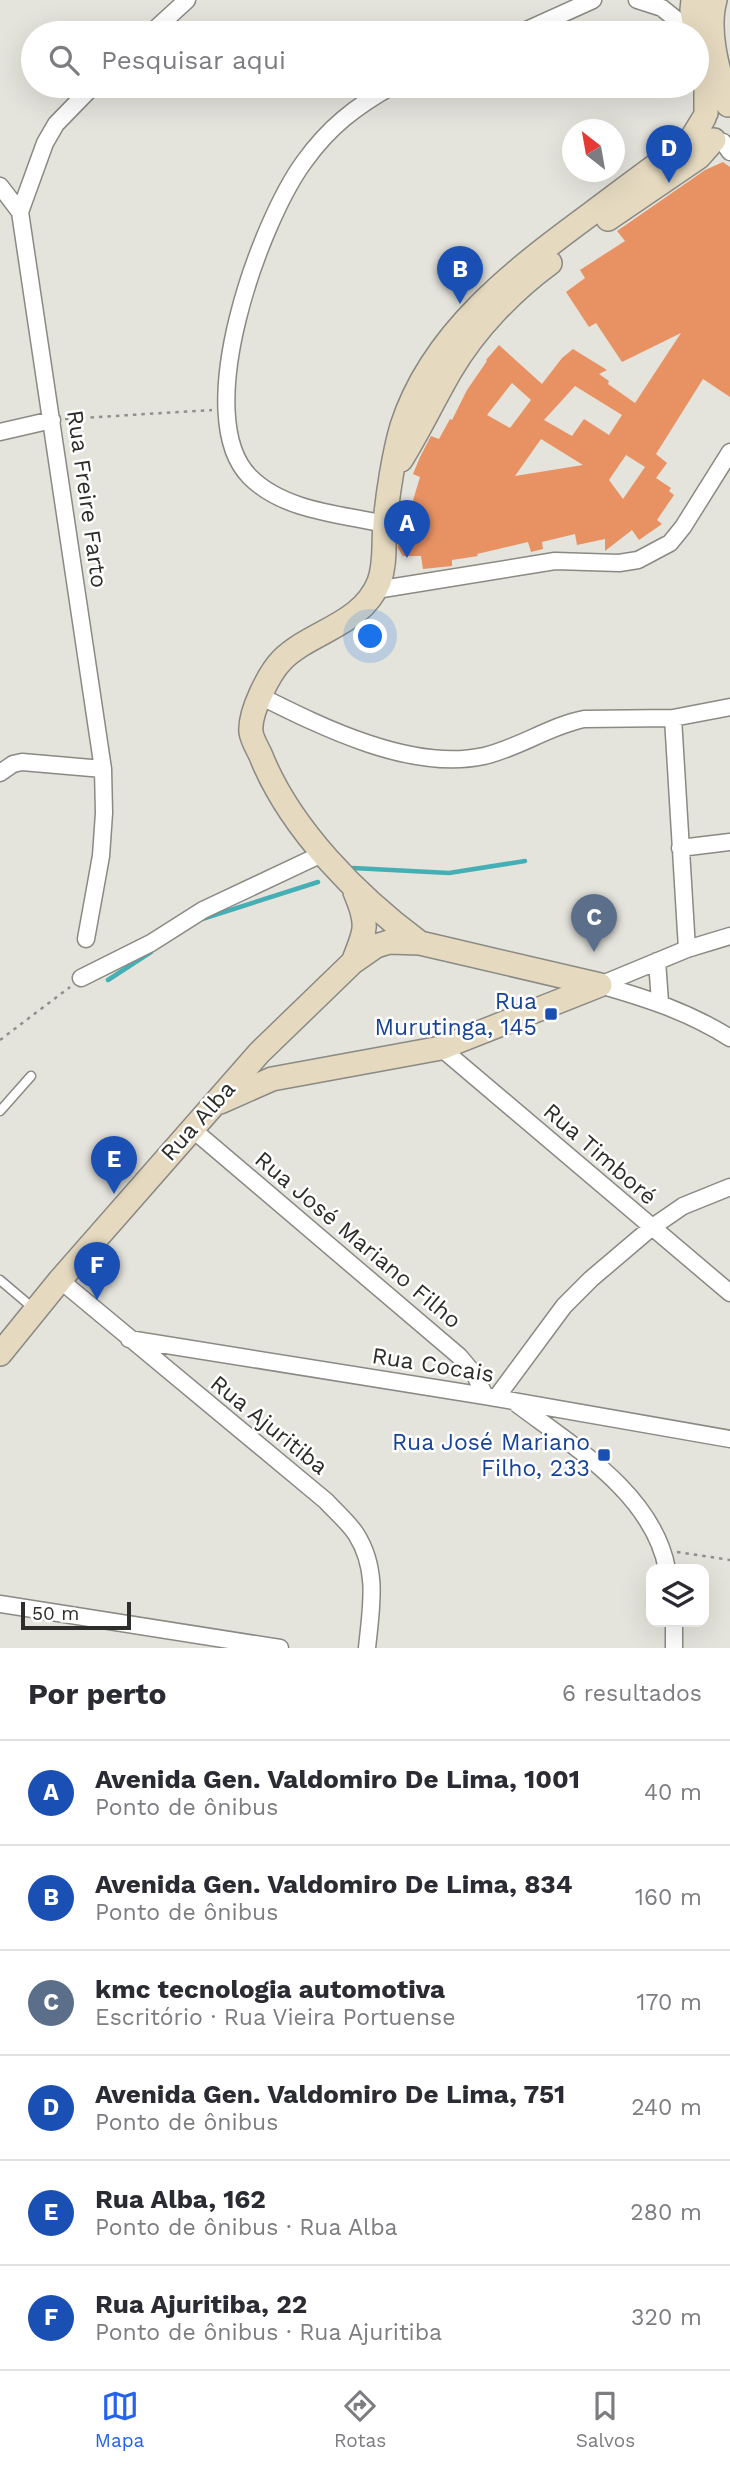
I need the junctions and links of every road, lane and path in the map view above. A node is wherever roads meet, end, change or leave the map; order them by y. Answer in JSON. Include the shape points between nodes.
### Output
{"nodes":[{"id":1,"x":187,"y":0,"type":"edge"},
{"id":2,"x":593,"y":0,"type":"edge"},
{"id":3,"x":637,"y":0,"type":"edge"},
{"id":4,"x":709,"y":1,"type":"edge"},
{"id":5,"x":164,"y":21,"type":"edge"},
{"id":6,"x":547,"y":21,"type":"edge"},
{"id":7,"x":678,"y":21,"type":"edge"},
{"id":8,"x":693,"y":21,"type":"edge"},
{"id":9,"x":709,"y":86,"type":"edge"},
{"id":10,"x":81,"y":98,"type":"edge"},
{"id":11,"x":371,"y":98,"type":"edge"},
{"id":12,"x":717,"y":111,"type":"edge"},
{"id":13,"x":724,"y":143,"type":"edge"},
{"id":14,"x":0,"y":186,"type":"edge"},
{"id":15,"x":20,"y":212,"type":"junction"},
{"id":16,"x":226,"y":409,"type":"junction"},
{"id":17,"x":52,"y":420,"type":"junction"},
{"id":18,"x":0,"y":432,"type":"edge"},
{"id":19,"x":730,"y":452,"type":"edge"},
{"id":20,"x":393,"y":475,"type":"junction"},
{"id":21,"x":385,"y":524,"type":"junction"},
{"id":22,"x":376,"y":590,"type":"junction"},
{"id":23,"x":260,"y":696,"type":"junction"},
{"id":24,"x":730,"y":707,"type":"edge"},
{"id":25,"x":673,"y":718,"type":"junction"},
{"id":26,"x":103,"y":769,"type":"junction"},
{"id":27,"x":0,"y":773,"type":"edge"},
{"id":28,"x":730,"y":842,"type":"edge"},
{"id":29,"x":680,"y":848,"type":"junction"},
{"id":30,"x":324,"y":853,"type":"junction"},
{"id":31,"x":352,"y":886,"type":"junction"},
{"id":32,"x":730,"y":936,"type":"edge"},
{"id":33,"x":86,"y":939,"type":"dead end"},
{"id":34,"x":420,"y":943,"type":"junction"},
{"id":35,"x":687,"y":949,"type":"junction"},
{"id":36,"x":657,"y":961,"type":"junction"},
{"id":37,"x":353,"y":962,"type":"junction"},
{"id":38,"x":557,"y":975,"type":"junction"},
{"id":39,"x":81,"y":978,"type":"joint"},
{"id":40,"x":600,"y":985,"type":"junction"},
{"id":41,"x":567,"y":999,"type":"junction"},
{"id":42,"x":660,"y":1002,"type":"junction"},
{"id":43,"x":730,"y":1038,"type":"edge"},
{"id":44,"x":0,"y":1040,"type":"edge"},
{"id":45,"x":441,"y":1048,"type":"junction"},
{"id":46,"x":259,"y":1053,"type":"junction"},
{"id":47,"x":31,"y":1076,"type":"dead end"},
{"id":48,"x":272,"y":1079,"type":"junction"},
{"id":49,"x":211,"y":1106,"type":"junction"},
{"id":50,"x":0,"y":1111,"type":"edge"},
{"id":51,"x":191,"y":1128,"type":"junction"},
{"id":52,"x":730,"y":1187,"type":"edge"},
{"id":53,"x":651,"y":1228,"type":"junction"},
{"id":54,"x":0,"y":1280,"type":"edge"},
{"id":55,"x":60,"y":1280,"type":"junction"},
{"id":56,"x":730,"y":1293,"type":"edge"},
{"id":57,"x":36,"y":1310,"type":"junction"},
{"id":58,"x":129,"y":1339,"type":"junction"},
{"id":59,"x":180,"y":1348,"type":"junction"},
{"id":60,"x":0,"y":1354,"type":"edge"},
{"id":61,"x":176,"y":1379,"type":"junction"},
{"id":62,"x":491,"y":1397,"type":"junction"},
{"id":63,"x":512,"y":1401,"type":"junction"},
{"id":64,"x":730,"y":1439,"type":"edge"},
{"id":65,"x":663,"y":1549,"type":"junction"},
{"id":66,"x":730,"y":1560,"type":"edge"},
{"id":67,"x":666,"y":1564,"type":"edge"},
{"id":68,"x":0,"y":1604,"type":"edge"},
{"id":69,"x":674,"y":1627,"type":"edge"},
{"id":70,"x":280,"y":1648,"type":"edge"},
{"id":71,"x":367,"y":1648,"type":"edge"},
{"id":72,"x":674,"y":1648,"type":"edge"}],
"edges":[{"from":1,"to":5,"type":"street"},
{"from":2,"to":6,"type":"street"},
{"from":3,"to":7,"type":"street","via":[[662,8]]},
{"from":4,"to":8,"type":"street","via":[[692,10]]},
{"from":4,"to":12,"type":"street"},
{"from":9,"to":12,"type":"street"},
{"from":10,"to":15,"type":"street","name":"Rua Freire Farto","via":[[45,143]]},
{"from":11,"to":16,"type":"street","via":[[329,131],[302,164],[278,208],[251,268],[228,366]]},
{"from":12,"to":13,"type":"street","via":[[706,133]]},
{"from":12,"to":20,"type":"street","via":[[690,141],[532,257],[463,324],[416,391],[402,427]]},
{"from":13,"to":20,"type":"street","via":[[576,242],[503,304],[451,369]]},
{"from":14,"to":15,"type":"street"},
{"from":15,"to":17,"type":"street","name":"Rua Freire Farto"},
{"from":16,"to":17,"type":"path"},
{"from":16,"to":21,"type":"street","via":[[237,459],[269,492],[292,504]]},
{"from":17,"to":18,"type":"street"},
{"from":17,"to":26,"type":"street","name":"Rua Freire Farto"},
{"from":19,"to":22,"type":"street","via":[[670,543],[638,560],[555,561]]},
{"from":20,"to":21,"type":"street"},
{"from":21,"to":22,"type":"street","via":[[384,561]]},
{"from":22,"to":23,"type":"street","via":[[352,615],[296,647],[279,663]]},
{"from":23,"to":25,"type":"street","via":[[321,727],[373,746],[453,759],[483,756],[572,721]]},
{"from":23,"to":30,"type":"street","via":[[251,732],[268,775]]},
{"from":24,"to":25,"type":"street"},
{"from":25,"to":29,"type":"street"},
{"from":26,"to":27,"type":"street","via":[[22,762]]},
{"from":26,"to":33,"type":"street","name":"Rua Freire Farto","via":[[101,856]]},
{"from":28,"to":29,"type":"street"},
{"from":29,"to":35,"type":"street"},
{"from":30,"to":31,"type":"street"},
{"from":30,"to":39,"type":"street","via":[[203,910],[151,943]]},
{"from":31,"to":34,"type":"street"},
{"from":31,"to":37,"type":"street","via":[[365,925]]},
{"from":32,"to":35,"type":"street"},
{"from":34,"to":37,"type":"street","name":"Rua Alba","via":[[389,942]]},
{"from":34,"to":38,"type":"street"},
{"from":35,"to":36,"type":"street"},
{"from":36,"to":40,"type":"street"},
{"from":36,"to":42,"type":"street"},
{"from":37,"to":46,"type":"street","name":"Rua Alba"},
{"from":38,"to":40,"type":"street"},
{"from":38,"to":41,"type":"street"},
{"from":39,"to":44,"type":"path"},
{"from":40,"to":41,"type":"street"},
{"from":40,"to":42,"type":"street"},
{"from":41,"to":45,"type":"street"},
{"from":42,"to":43,"type":"street"},
{"from":45,"to":48,"type":"street"},
{"from":45,"to":53,"type":"street","name":"Rua Timboré"},
{"from":46,"to":48,"type":"street","via":[[262,1071]]},
{"from":46,"to":49,"type":"street","name":"Rua Alba"},
{"from":47,"to":50,"type":"lane"},
{"from":48,"to":49,"type":"street"},
{"from":49,"to":51,"type":"street","name":"Rua Alba"},
{"from":51,"to":55,"type":"street","name":"Rua Alba"},
{"from":51,"to":62,"type":"street","name":"Rua José Mariano Filho","via":[[459,1356]]},
{"from":52,"to":53,"type":"street","via":[[683,1206]]},
{"from":53,"to":56,"type":"street","name":"Rua Timboré"},
{"from":53,"to":62,"type":"street","via":[[564,1306]]},
{"from":54,"to":57,"type":"lane"},
{"from":55,"to":57,"type":"street","name":"Rua Alba"},
{"from":55,"to":58,"type":"street","name":"Rua Ajuritiba"},
{"from":57,"to":60,"type":"street","name":"Rua Alba"},
{"from":58,"to":59,"type":"street","name":"Rua Cocais"},
{"from":58,"to":61,"type":"street","name":"Rua Ajuritiba"},
{"from":59,"to":61,"type":"street","via":[[174,1363]]},
{"from":59,"to":62,"type":"street","name":"Rua Cocais"},
{"from":61,"to":71,"type":"street","name":"Rua Ajuritiba","via":[[326,1501],[355,1532],[371,1569]]},
{"from":62,"to":63,"type":"street","name":"Rua Cocais"},
{"from":63,"to":64,"type":"street","name":"Rua Cocais"},
{"from":63,"to":65,"type":"street","via":[[622,1489]]},
{"from":65,"to":66,"type":"path"},
{"from":65,"to":67,"type":"street"},
{"from":68,"to":70,"type":"street"},
{"from":69,"to":72,"type":"street"}]}
